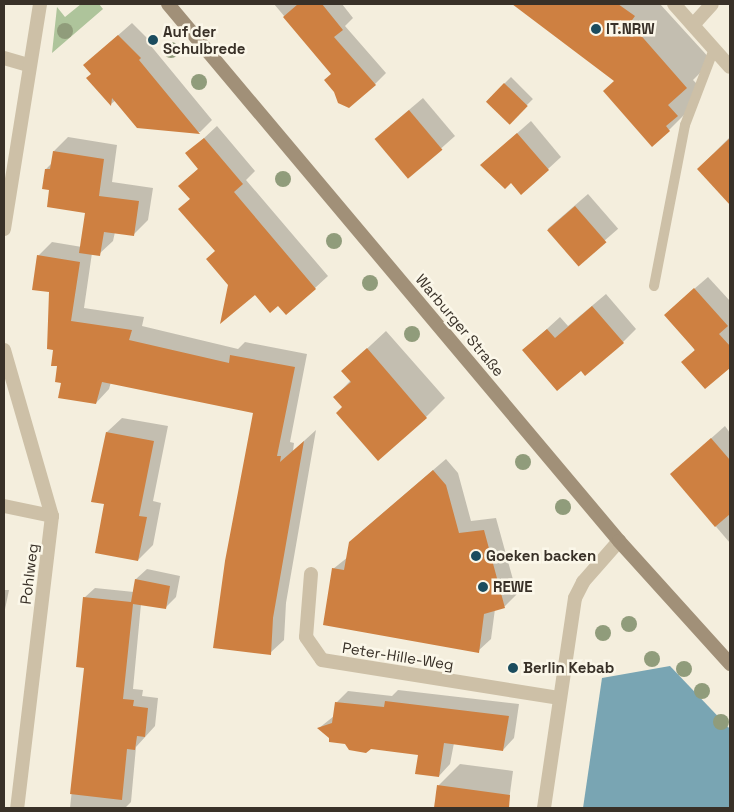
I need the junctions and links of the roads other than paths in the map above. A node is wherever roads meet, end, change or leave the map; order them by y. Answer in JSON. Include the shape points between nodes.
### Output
{"nodes":[{"id":1,"x":40,"y":4,"type":"edge"},
{"id":2,"x":168,"y":4,"type":"edge"},
{"id":3,"x":674,"y":4,"type":"edge"},
{"id":4,"x":712,"y":4,"type":"edge"},
{"id":5,"x":693,"y":24,"type":"junction"},
{"id":6,"x":714,"y":49,"type":"junction"},
{"id":7,"x":4,"y":58,"type":"edge"},
{"id":8,"x":29,"y":65,"type":"junction"},
{"id":9,"x":730,"y":67,"type":"edge"},
{"id":10,"x":4,"y":229,"type":"edge"},
{"id":11,"x":654,"y":286,"type":"dead end"},
{"id":12,"x":4,"y":350,"type":"edge"},
{"id":13,"x":4,"y":506,"type":"edge"},
{"id":14,"x":52,"y":516,"type":"junction"},
{"id":15,"x":619,"y":541,"type":"junction"},
{"id":16,"x":311,"y":574,"type":"dead end"},
{"id":17,"x":730,"y":664,"type":"edge"},
{"id":18,"x":560,"y":698,"type":"junction"},
{"id":19,"x":17,"y":808,"type":"edge"},
{"id":20,"x":544,"y":808,"type":"edge"}],
"edges":[{"from":1,"to":8,"type":"street"},
{"from":2,"to":15,"type":"main road","name":"Warburger Straße"},
{"from":3,"to":5,"type":"street"},
{"from":4,"to":5,"type":"street"},
{"from":5,"to":6,"type":"street"},
{"from":6,"to":9,"type":"street"},
{"from":6,"to":11,"type":"lane","via":[[684,125]]},
{"from":7,"to":8,"type":"street"},
{"from":8,"to":10,"type":"street"},
{"from":12,"to":14,"type":"street","name":"Pohlweg"},
{"from":13,"to":14,"type":"street"},
{"from":14,"to":19,"type":"street","name":"Pohlweg"},
{"from":15,"to":17,"type":"main road","name":"Warburger Straße"},
{"from":15,"to":18,"type":"street","via":[[583,582],[575,598]]},
{"from":16,"to":18,"type":"street","name":"Peter-Hille-Weg","via":[[306,637],[322,660]]},
{"from":18,"to":20,"type":"street"}]}
